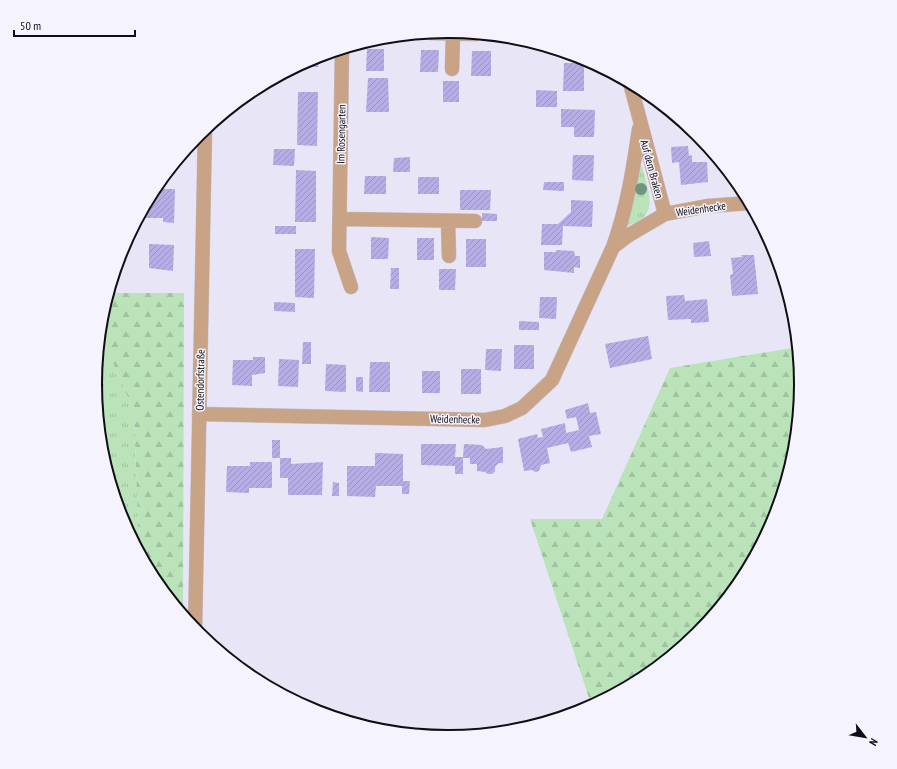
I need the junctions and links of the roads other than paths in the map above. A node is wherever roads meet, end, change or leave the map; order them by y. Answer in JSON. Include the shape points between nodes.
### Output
{"nodes":[{"id":1,"x":453,"y":38,"type":"edge"},
{"id":2,"x":342,"y":55,"type":"edge"},
{"id":3,"x":452,"y":69,"type":"dead end"},
{"id":4,"x":632,"y":90,"type":"edge"},
{"id":5,"x":640,"y":124,"type":"junction"},
{"id":6,"x":205,"y":137,"type":"edge"},
{"id":7,"x":630,"y":192,"type":"joint"},
{"id":8,"x":744,"y":203,"type":"edge"},
{"id":9,"x":665,"y":214,"type":"junction"},
{"id":10,"x":340,"y":219,"type":"junction"},
{"id":11,"x":448,"y":221,"type":"junction"},
{"id":12,"x":475,"y":221,"type":"dead end"},
{"id":13,"x":613,"y":247,"type":"junction"},
{"id":14,"x":448,"y":256,"type":"dead end"},
{"id":15,"x":351,"y":286,"type":"dead end"},
{"id":16,"x":199,"y":414,"type":"junction"},
{"id":17,"x":195,"y":621,"type":"edge"}],
"edges":[{"from":1,"to":3,"type":"street"},
{"from":2,"to":10,"type":"street","name":"Im Rosengarten"},
{"from":4,"to":5,"type":"street","name":"Auf dem Braken"},
{"from":5,"to":7,"type":"street","name":"Auf dem Braken"},
{"from":5,"to":9,"type":"street","name":"Auf dem Braken"},
{"from":6,"to":16,"type":"street","name":"Ostendorfstraße"},
{"from":7,"to":13,"type":"street","name":"Weidenhecke"},
{"from":8,"to":9,"type":"street","name":"Weidenhecke","via":[[708,206]]},
{"from":9,"to":13,"type":"street","name":"Weidenhecke","via":[[628,235]]},
{"from":10,"to":11,"type":"street"},
{"from":10,"to":15,"type":"street","name":"Im Rosengarten","via":[[339,251]]},
{"from":11,"to":12,"type":"street"},
{"from":11,"to":14,"type":"street"},
{"from":13,"to":16,"type":"street","name":"Weidenhecke","via":[[552,380],[522,408],[505,416],[485,420]]},
{"from":16,"to":17,"type":"street","name":"Ostendorfstraße"}]}
